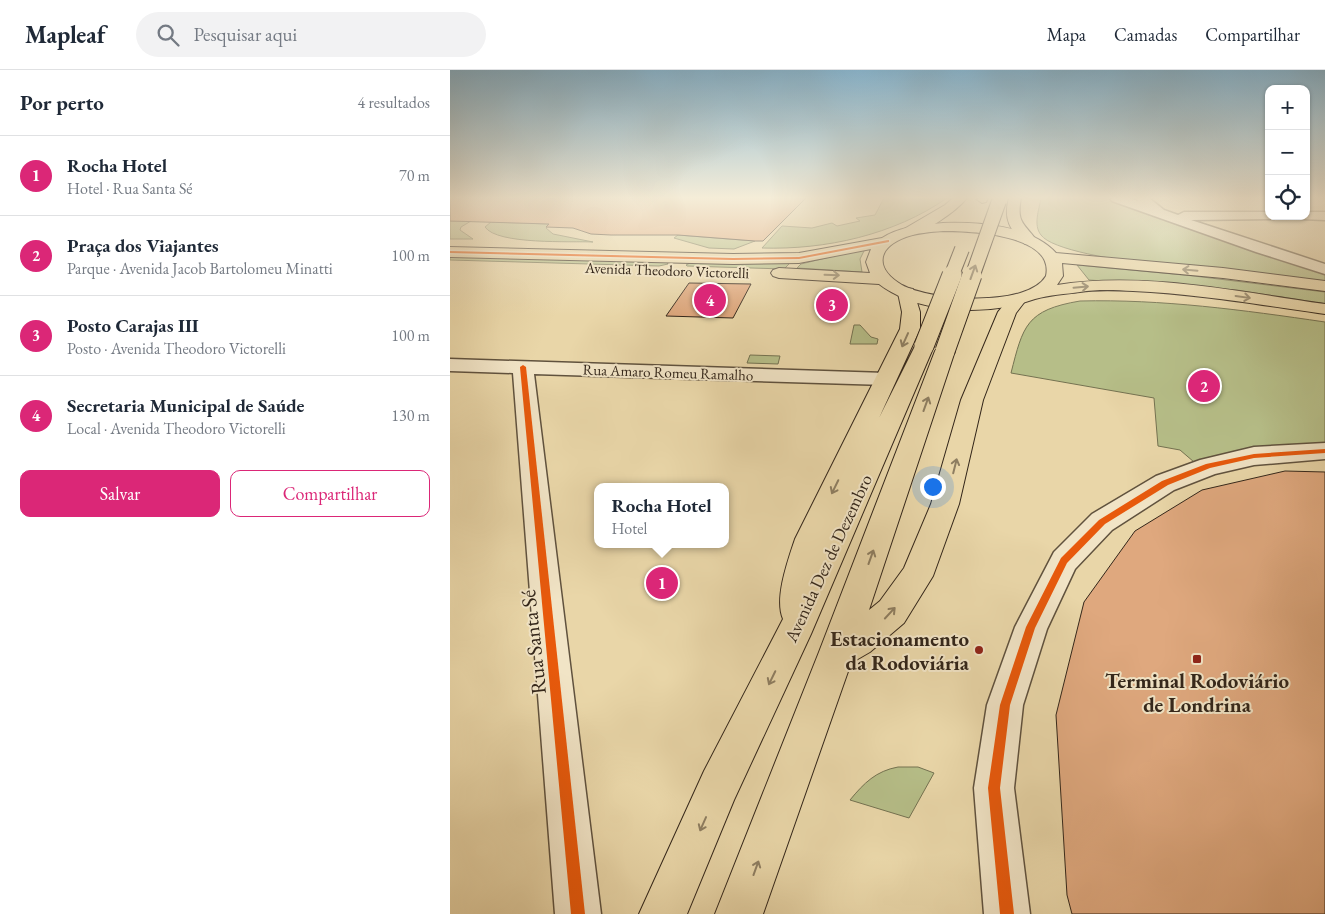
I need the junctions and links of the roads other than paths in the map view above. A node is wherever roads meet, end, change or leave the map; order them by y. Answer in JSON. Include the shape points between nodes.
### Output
{"nodes":[{"id":1,"x":896,"y":237,"type":"edge"},
{"id":2,"x":969,"y":237,"type":"edge"},
{"id":3,"x":987,"y":237,"type":"edge"},
{"id":4,"x":1021,"y":237,"type":"edge"},
{"id":5,"x":1026,"y":237,"type":"edge"},
{"id":6,"x":1227,"y":237,"type":"edge"},
{"id":7,"x":888,"y":241,"type":"junction"},
{"id":8,"x":1030,"y":241,"type":"junction"},
{"id":9,"x":450,"y":252,"type":"edge"},
{"id":10,"x":1051,"y":257,"type":"junction"},
{"id":11,"x":450,"y":264,"type":"edge"},
{"id":12,"x":1325,"y":269,"type":"edge"},
{"id":13,"x":883,"y":279,"type":"junction"},
{"id":14,"x":1325,"y":286,"type":"edge"},
{"id":15,"x":907,"y":293,"type":"junction"},
{"id":16,"x":1025,"y":297,"type":"junction"},
{"id":17,"x":1325,"y":309,"type":"edge"},
{"id":18,"x":934,"y":348,"type":"junction"},
{"id":19,"x":450,"y":364,"type":"edge"},
{"id":20,"x":523,"y":367,"type":"junction"},
{"id":21,"x":886,"y":380,"type":"junction"},
{"id":22,"x":1325,"y":451,"type":"edge"},
{"id":23,"x":794,"y":634,"type":"junction"},
{"id":24,"x":837,"y":652,"type":"junction"},
{"id":25,"x":578,"y":914,"type":"edge"},
{"id":26,"x":663,"y":914,"type":"edge"},
{"id":27,"x":739,"y":914,"type":"edge"},
{"id":28,"x":1007,"y":914,"type":"edge"}],
"edges":[{"from":1,"to":7,"type":"main road","name":"Avenida Theodoro Victorelli"},
{"from":2,"to":18,"type":"main road","name":"Avenida Dez de Dezembro","bridge":true},
{"from":18,"to":3,"type":"main road","name":"Avenida Dez de Dezembro","one_way":true,"bridge":true},
{"from":4,"to":8,"type":"main road"},
{"from":5,"to":8,"type":"main road"},
{"from":6,"to":12,"type":"street"},
{"from":7,"to":9,"type":"main road","name":"Avenida Theodoro Victorelli","via":[[799,258]]},
{"from":7,"to":13,"type":"main road","via":[[875,255],[873,263]]},
{"from":8,"to":10,"type":"main road"},
{"from":14,"to":10,"type":"main road","one_way":true},
{"from":10,"to":16,"type":"main road","via":[[1056,267],[1054,277],[1047,286]]},
{"from":11,"to":13,"type":"main road","name":"Avenida Theodoro Victorelli","one_way":true},
{"from":13,"to":15,"type":"main road"},
{"from":15,"to":16,"type":"main road","via":[[950,303],[973,304]]},
{"from":15,"to":21,"type":"main road","one_way":true,"via":[[910,329]]},
{"from":16,"to":17,"type":"main road","one_way":true,"via":[[1083,286],[1133,286],[1213,293]]},
{"from":24,"to":16,"type":"main road","one_way":true,"via":[[858,640],[892,612],[917,576],[945,504],[972,400],[1007,312]]},
{"from":18,"to":23,"type":"main road","name":"Avenida Dez de Dezembro"},
{"from":24,"to":18,"type":"main road","name":"Avenida Dez de Dezembro","one_way":true},
{"from":19,"to":20,"type":"street","name":"Rua Amaro Romeu Ramalho"},
{"from":20,"to":21,"type":"street","name":"Rua Amaro Romeu Ramalho"},
{"from":20,"to":25,"type":"street","name":"Rua Santa Sé"},
{"from":21,"to":23,"type":"main road","one_way":true,"via":[[810,539],[802,565]]},
{"from":22,"to":28,"type":"street","via":[[1247,457],[1209,466],[1165,483],[1102,522],[1064,561],[1031,627],[1006,705],[994,788]]},
{"from":23,"to":26,"type":"main road","name":"Avenida Dez de Dezembro","one_way":true,"via":[[719,786]]},
{"from":27,"to":24,"type":"main road","name":"Avenida Dez de Dezembro","one_way":true}]}
